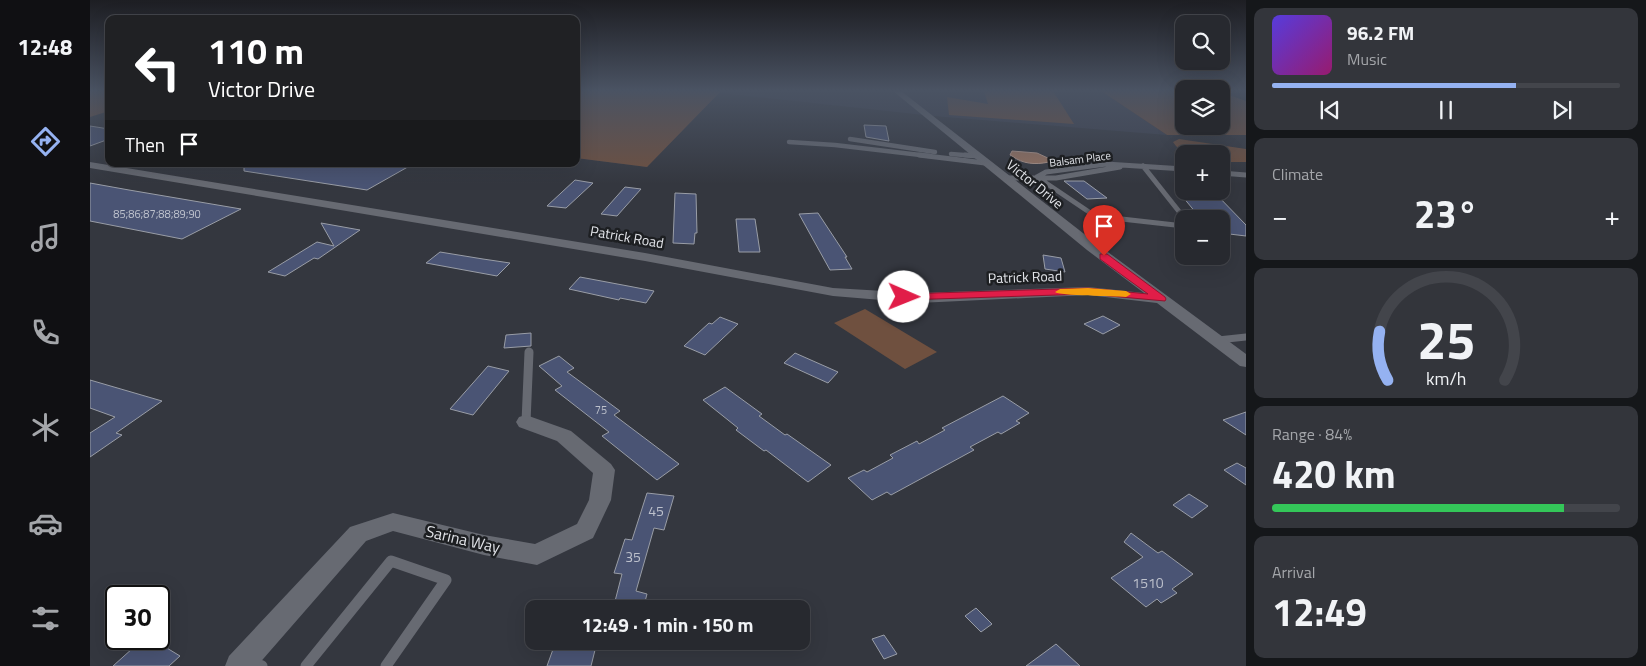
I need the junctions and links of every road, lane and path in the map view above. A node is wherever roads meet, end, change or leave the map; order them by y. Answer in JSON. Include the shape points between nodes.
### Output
{"nodes":[{"id":1,"x":935,"y":122,"type":"edge"},
{"id":2,"x":850,"y":139,"type":"dead end"},
{"id":3,"x":789,"y":142,"type":"dead end"},
{"id":4,"x":981,"y":160,"type":"junction"},
{"id":5,"x":90,"y":165,"type":"edge"},
{"id":6,"x":1143,"y":166,"type":"junction"},
{"id":7,"x":1175,"y":168,"type":"edge"},
{"id":8,"x":1230,"y":174,"type":"edge"},
{"id":9,"x":1246,"y":175,"type":"edge"},
{"id":10,"x":1037,"y":176,"type":"junction"},
{"id":11,"x":1005,"y":178,"type":"junction"},
{"id":12,"x":1178,"y":210,"type":"edge"},
{"id":13,"x":1175,"y":225,"type":"edge"},
{"id":14,"x":1161,"y":299,"type":"junction"},
{"id":15,"x":1246,"y":337,"type":"edge"},
{"id":16,"x":1216,"y":340,"type":"junction"},
{"id":17,"x":529,"y":352,"type":"dead end"},
{"id":18,"x":1246,"y":362,"type":"edge"},
{"id":19,"x":526,"y":422,"type":"joint"},
{"id":20,"x":249,"y":664,"type":"edge"},
{"id":21,"x":306,"y":666,"type":"edge"},
{"id":22,"x":386,"y":666,"type":"edge"}],
"edges":[{"from":1,"to":4,"type":"street","name":"Victor Drive"},
{"from":2,"to":4,"type":"lane"},
{"from":3,"to":4,"type":"lane"},
{"from":4,"to":11,"type":"street","name":"Victor Drive"},
{"from":5,"to":14,"type":"street","name":"Patrick Road","via":[[645,257],[833,292],[918,298],[1088,291]]},
{"from":6,"to":7,"type":"lane","name":"Balsam Place"},
{"from":6,"to":10,"type":"lane","name":"Balsam Place","via":[[1126,165],[1056,178]]},
{"from":6,"to":12,"type":"lane"},
{"from":8,"to":9,"type":"lane"},
{"from":10,"to":11,"type":"lane","name":"Balsam Place"},
{"from":10,"to":13,"type":"lane","name":"Balsam Place","via":[[1095,216]]},
{"from":11,"to":14,"type":"street","name":"Victor Drive"},
{"from":14,"to":16,"type":"street","name":"Victor Drive"},
{"from":15,"to":16,"type":"lane"},
{"from":16,"to":18,"type":"street","name":"Victor Drive"},
{"from":17,"to":19,"type":"lane"},
{"from":19,"to":20,"type":"street","name":"Sarina Way","via":[[564,436],[604,470],[600,500],[585,532],[537,555],[393,522],[358,534]]},
{"from":21,"to":22,"type":"lane","via":[[391,561],[446,580]]}]}
